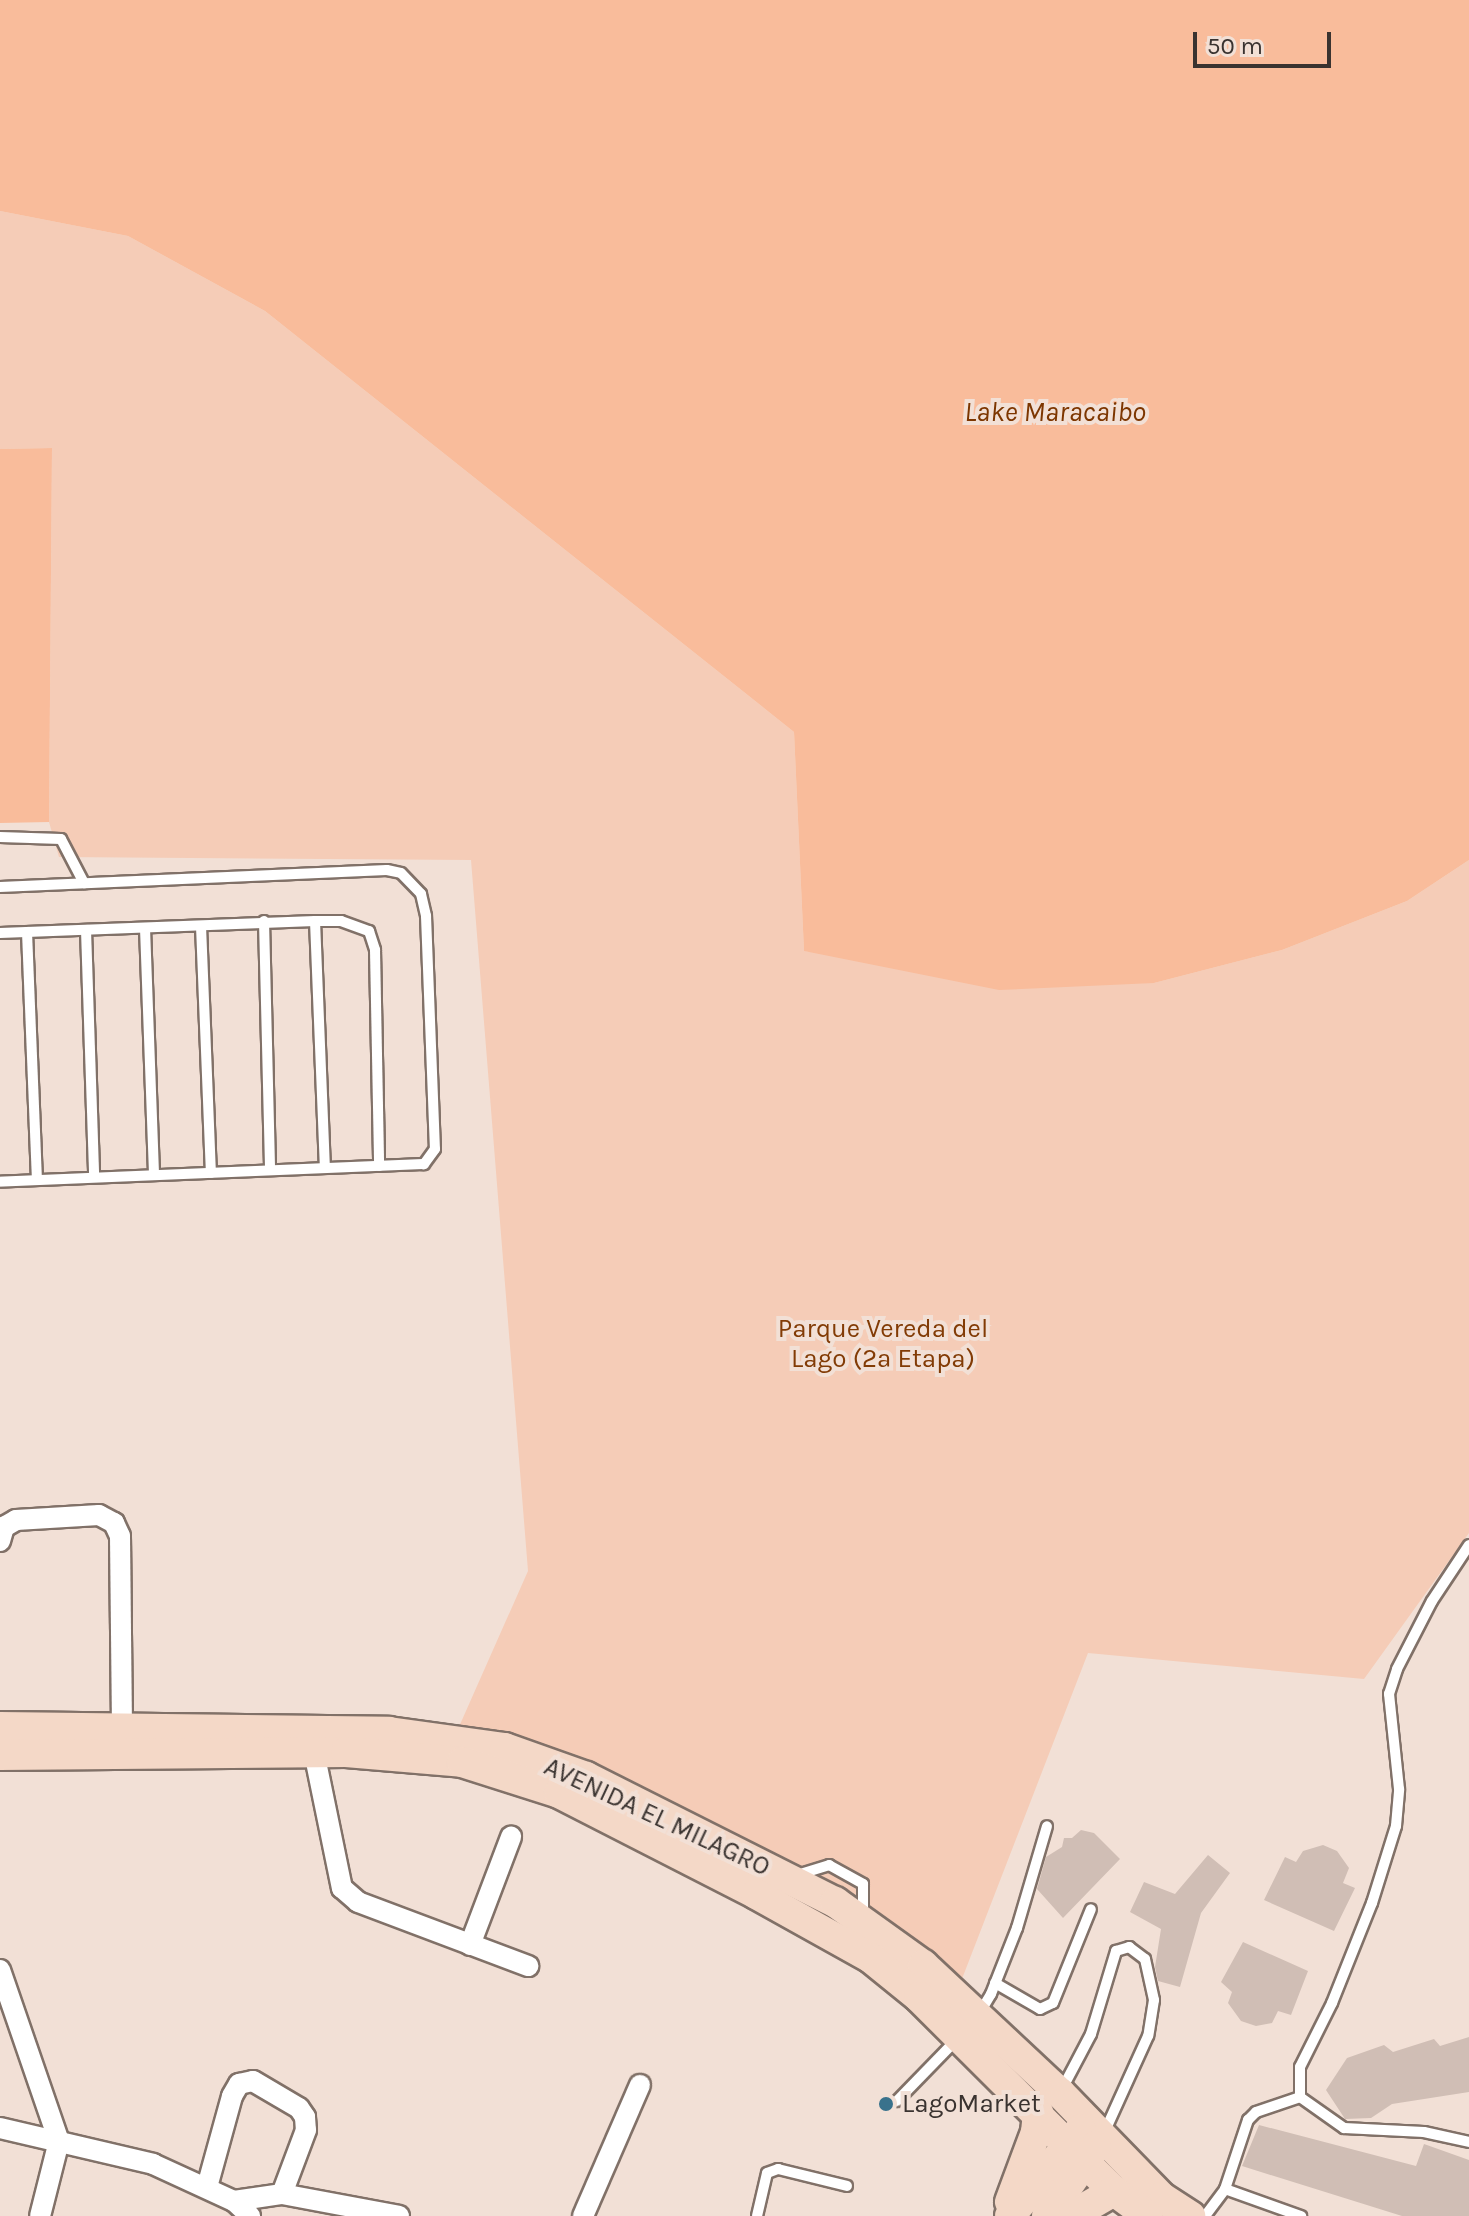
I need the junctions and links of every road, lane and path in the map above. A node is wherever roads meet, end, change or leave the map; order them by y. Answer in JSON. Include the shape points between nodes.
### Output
{"nodes":[{"id":1,"x":0,"y":837,"type":"edge"},
{"id":2,"x":84,"y":883,"type":"junction"},
{"id":3,"x":0,"y":887,"type":"edge"},
{"id":4,"x":264,"y":921,"type":"junction"},
{"id":5,"x":315,"y":921,"type":"junction"},
{"id":6,"x":201,"y":926,"type":"junction"},
{"id":7,"x":145,"y":928,"type":"junction"},
{"id":8,"x":86,"y":930,"type":"junction"},
{"id":9,"x":27,"y":932,"type":"junction"},
{"id":10,"x":0,"y":933,"type":"edge"},
{"id":11,"x":379,"y":1166,"type":"junction"},
{"id":12,"x":325,"y":1168,"type":"junction"},
{"id":13,"x":270,"y":1170,"type":"junction"},
{"id":14,"x":211,"y":1173,"type":"junction"},
{"id":15,"x":154,"y":1175,"type":"junction"},
{"id":16,"x":94,"y":1177,"type":"junction"},
{"id":17,"x":37,"y":1180,"type":"junction"},
{"id":18,"x":0,"y":1182,"type":"edge"},
{"id":19,"x":0,"y":1541,"type":"edge"},
{"id":20,"x":1469,"y":1545,"type":"edge"},
{"id":21,"x":0,"y":1727,"type":"edge"},
{"id":22,"x":122,"y":1729,"type":"junction"},
{"id":23,"x":314,"y":1752,"type":"junction"},
{"id":24,"x":0,"y":1755,"type":"edge"},
{"id":25,"x":1047,"y":1826,"type":"dead end"},
{"id":26,"x":511,"y":1837,"type":"dead end"},
{"id":27,"x":1091,"y":1909,"type":"dead end"},
{"id":28,"x":470,"y":1945,"type":"junction"},
{"id":29,"x":528,"y":1966,"type":"dead end"},
{"id":30,"x":0,"y":1970,"type":"edge"},
{"id":31,"x":995,"y":1983,"type":"junction"},
{"id":32,"x":968,"y":2026,"type":"junction"},
{"id":33,"x":640,"y":2085,"type":"dead end"},
{"id":34,"x":1300,"y":2097,"type":"junction"},
{"id":35,"x":897,"y":2101,"type":"dead end"},
{"id":36,"x":1049,"y":2103,"type":"junction"},
{"id":37,"x":0,"y":2128,"type":"edge"},
{"id":38,"x":59,"y":2141,"type":"junction"},
{"id":39,"x":1086,"y":2141,"type":"junction"},
{"id":40,"x":1469,"y":2142,"type":"edge"},
{"id":41,"x":847,"y":2186,"type":"dead end"},
{"id":42,"x":207,"y":2187,"type":"junction"},
{"id":43,"x":1225,"y":2189,"type":"junction"},
{"id":44,"x":1114,"y":2191,"type":"junction"},
{"id":45,"x":282,"y":2194,"type":"junction"},
{"id":46,"x":234,"y":2201,"type":"junction"},
{"id":47,"x":40,"y":2216,"type":"edge"},
{"id":48,"x":250,"y":2216,"type":"edge"},
{"id":49,"x":399,"y":2216,"type":"edge"},
{"id":50,"x":583,"y":2216,"type":"edge"},
{"id":51,"x":757,"y":2216,"type":"edge"},
{"id":52,"x":1004,"y":2216,"type":"edge"},
{"id":53,"x":1010,"y":2216,"type":"edge"},
{"id":54,"x":1047,"y":2216,"type":"edge"},
{"id":55,"x":1071,"y":2216,"type":"edge"},
{"id":56,"x":1148,"y":2216,"type":"edge"},
{"id":57,"x":1190,"y":2216,"type":"edge"},
{"id":58,"x":1205,"y":2216,"type":"edge"},
{"id":59,"x":1301,"y":2216,"type":"edge"}],
"edges":[{"from":1,"to":2,"type":"lane","via":[[61,839]]},
{"from":2,"to":3,"type":"lane"},
{"from":2,"to":11,"type":"lane","via":[[387,870],[413,883],[426,916],[435,1149],[424,1164]]},
{"from":4,"to":5,"type":"lane"},
{"from":4,"to":6,"type":"lane"},
{"from":4,"to":13,"type":"lane"},
{"from":5,"to":11,"type":"lane","via":[[341,921],[369,931],[375,950]]},
{"from":5,"to":12,"type":"lane"},
{"from":6,"to":7,"type":"lane"},
{"from":6,"to":14,"type":"lane"},
{"from":7,"to":8,"type":"lane"},
{"from":7,"to":15,"type":"lane"},
{"from":8,"to":9,"type":"lane"},
{"from":8,"to":16,"type":"lane"},
{"from":9,"to":10,"type":"lane"},
{"from":9,"to":17,"type":"lane"},
{"from":11,"to":12,"type":"lane"},
{"from":12,"to":13,"type":"lane"},
{"from":13,"to":14,"type":"lane"},
{"from":14,"to":15,"type":"lane"},
{"from":15,"to":16,"type":"lane"},
{"from":16,"to":17,"type":"lane"},
{"from":17,"to":18,"type":"lane"},
{"from":19,"to":22,"type":"street","via":[[4,1527],[16,1520],[99,1515],[114,1523],[120,1536]]},
{"from":20,"to":34,"type":"lane","via":[[1432,1601],[1389,1694],[1399,1789],[1396,1826],[1372,1903],[1300,2067]]},
{"from":21,"to":22,"type":"main road","name":"AVENIDA EL MILAGRO"},
{"from":22,"to":32,"type":"main road","name":"AVENIDA EL MILAGRO","via":[[389,1732],[505,1748],[586,1777],[835,1902],[923,1965]]},
{"from":23,"to":24,"type":"main road","name":"AVENIDA EL MILAGRO"},
{"from":23,"to":28,"type":"street","via":[[342,1888],[358,1902]]},
{"from":23,"to":32,"type":"main road","name":"AVENIDA EL MILAGRO","via":[[462,1762],[559,1793],[871,1958],[919,1997]]},
{"from":25,"to":31,"type":"lane"},
{"from":26,"to":28,"type":"street"},
{"from":27,"to":31,"type":"lane","via":[[1053,2003],[1040,2009]]},
{"from":28,"to":29,"type":"street"},
{"from":30,"to":38,"type":"street"},
{"from":31,"to":32,"type":"lane"},
{"from":32,"to":35,"type":"lane"},
{"from":32,"to":36,"type":"main road","name":"AVENIDA EL MILAGRO"},
{"from":33,"to":50,"type":"street"},
{"from":34,"to":40,"type":"lane","via":[[1344,2128],[1424,2132]]},
{"from":34,"to":43,"type":"lane","via":[[1256,2112],[1248,2120]]},
{"from":36,"to":39,"type":"main road","name":"AVENIDA EL MILAGRO"},
{"from":36,"to":39,"type":"lane","via":[[1091,2034],[1116,1951],[1129,1947],[1145,1959],[1154,2000],[1148,2036]]},
{"from":36,"to":52,"type":"main road"},
{"from":37,"to":38,"type":"street"},
{"from":38,"to":42,"type":"street","via":[[153,2164]]},
{"from":38,"to":47,"type":"street"},
{"from":39,"to":44,"type":"main road","name":"AVENIDA EL MILAGRO"},
{"from":39,"to":53,"type":"main road"},
{"from":39,"to":54,"type":"main road"},
{"from":39,"to":57,"type":"main road","name":"AVENIDA EL MILAGRO"},
{"from":41,"to":51,"type":"lane","via":[[778,2169],[767,2173]]},
{"from":42,"to":45,"type":"street","via":[[232,2096],[239,2084],[253,2081],[305,2117],[306,2130]]},
{"from":42,"to":46,"type":"street"},
{"from":43,"to":58,"type":"lane"},
{"from":43,"to":59,"type":"lane"},
{"from":44,"to":55,"type":"main road"},
{"from":44,"to":56,"type":"main road","name":"AVENIDA EL MILAGRO"},
{"from":45,"to":46,"type":"street"},
{"from":45,"to":49,"type":"street"},
{"from":46,"to":48,"type":"street"}]}
